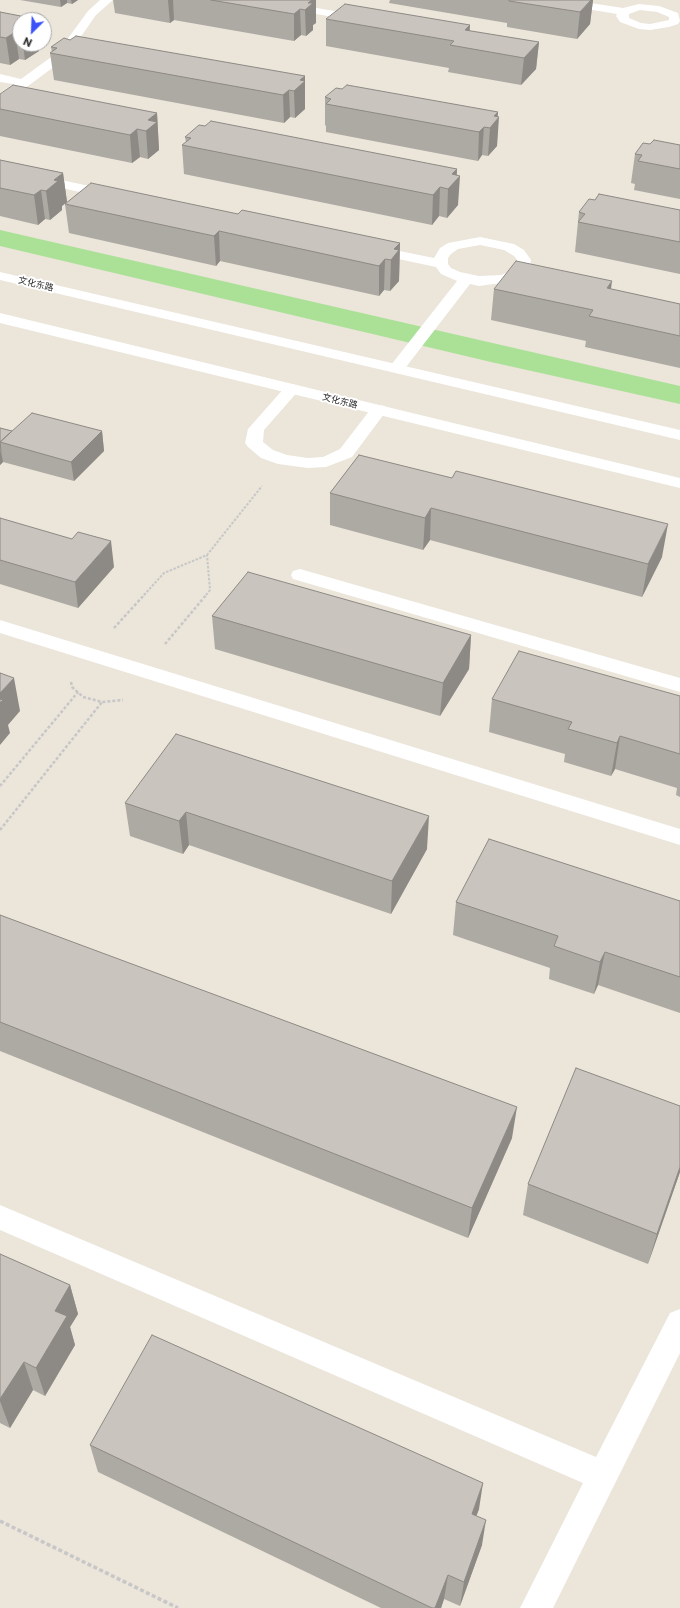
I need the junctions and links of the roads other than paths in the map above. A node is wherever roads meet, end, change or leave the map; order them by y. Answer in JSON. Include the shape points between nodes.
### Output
{"nodes":[{"id":1,"x":107,"y":0,"type":"edge"},
{"id":2,"x":251,"y":0,"type":"edge"},
{"id":3,"x":550,"y":0,"type":"edge"},
{"id":4,"x":663,"y":4,"type":"edge"},
{"id":5,"x":624,"y":12,"type":"junction"},
{"id":6,"x":678,"y":19,"type":"edge"},
{"id":7,"x":376,"y":22,"type":"edge"},
{"id":8,"x":0,"y":78,"type":"edge"},
{"id":9,"x":24,"y":83,"type":"junction"},
{"id":10,"x":0,"y":99,"type":"edge"},
{"id":11,"x":0,"y":171,"type":"edge"},
{"id":12,"x":125,"y":197,"type":"edge"},
{"id":13,"x":359,"y":246,"type":"edge"},
{"id":14,"x":441,"y":264,"type":"junction"},
{"id":15,"x":516,"y":274,"type":"junction"},
{"id":16,"x":0,"y":276,"type":"edge"},
{"id":17,"x":531,"y":278,"type":"edge"},
{"id":18,"x":466,"y":279,"type":"junction"},
{"id":19,"x":0,"y":318,"type":"edge"},
{"id":20,"x":397,"y":368,"type":"junction"},
{"id":21,"x":292,"y":389,"type":"junction"},
{"id":22,"x":379,"y":410,"type":"junction"},
{"id":23,"x":680,"y":435,"type":"edge"},
{"id":24,"x":680,"y":483,"type":"edge"},
{"id":25,"x":300,"y":576,"type":"dead end"},
{"id":26,"x":0,"y":626,"type":"edge"},
{"id":27,"x":680,"y":684,"type":"edge"},
{"id":28,"x":680,"y":837,"type":"edge"},
{"id":29,"x":0,"y":1217,"type":"edge"},
{"id":30,"x":680,"y":1323,"type":"edge"},
{"id":31,"x":603,"y":1476,"type":"junction"},
{"id":32,"x":536,"y":1608,"type":"edge"}],
"edges":[{"from":1,"to":9,"type":"main road","via":[[92,13],[62,55]]},
{"from":2,"to":7,"type":"main road"},
{"from":3,"to":5,"type":"main road"},
{"from":4,"to":5,"type":"main road"},
{"from":4,"to":6,"type":"main road"},
{"from":5,"to":6,"type":"main road","via":[[624,20],[639,26],[660,26]]},
{"from":8,"to":9,"type":"main road"},
{"from":9,"to":10,"type":"main road"},
{"from":11,"to":12,"type":"main road"},
{"from":13,"to":14,"type":"main road"},
{"from":14,"to":15,"type":"main road","via":[[440,258],[445,251],[454,246],[480,241],[509,247],[519,253],[524,260],[522,268]]},
{"from":14,"to":18,"type":"main road","via":[[450,273]]},
{"from":15,"to":17,"type":"main road"},
{"from":15,"to":18,"type":"main road","via":[[492,281]]},
{"from":16,"to":20,"type":"main road","name":"文化东路"},
{"from":18,"to":20,"type":"main road"},
{"from":19,"to":21,"type":"main road","name":"文化东路"},
{"from":20,"to":23,"type":"main road","name":"文化东路"},
{"from":21,"to":22,"type":"main road","name":"文化东路"},
{"from":21,"to":22,"type":"main road","via":[[256,430],[254,443],[267,454],[284,460],[308,464],[326,462],[346,453]]},
{"from":22,"to":24,"type":"main road","name":"文化东路"},
{"from":25,"to":27,"type":"main road"},
{"from":26,"to":28,"type":"main road"},
{"from":29,"to":31,"type":"main road"},
{"from":30,"to":31,"type":"main road"},
{"from":31,"to":32,"type":"main road"}]}
